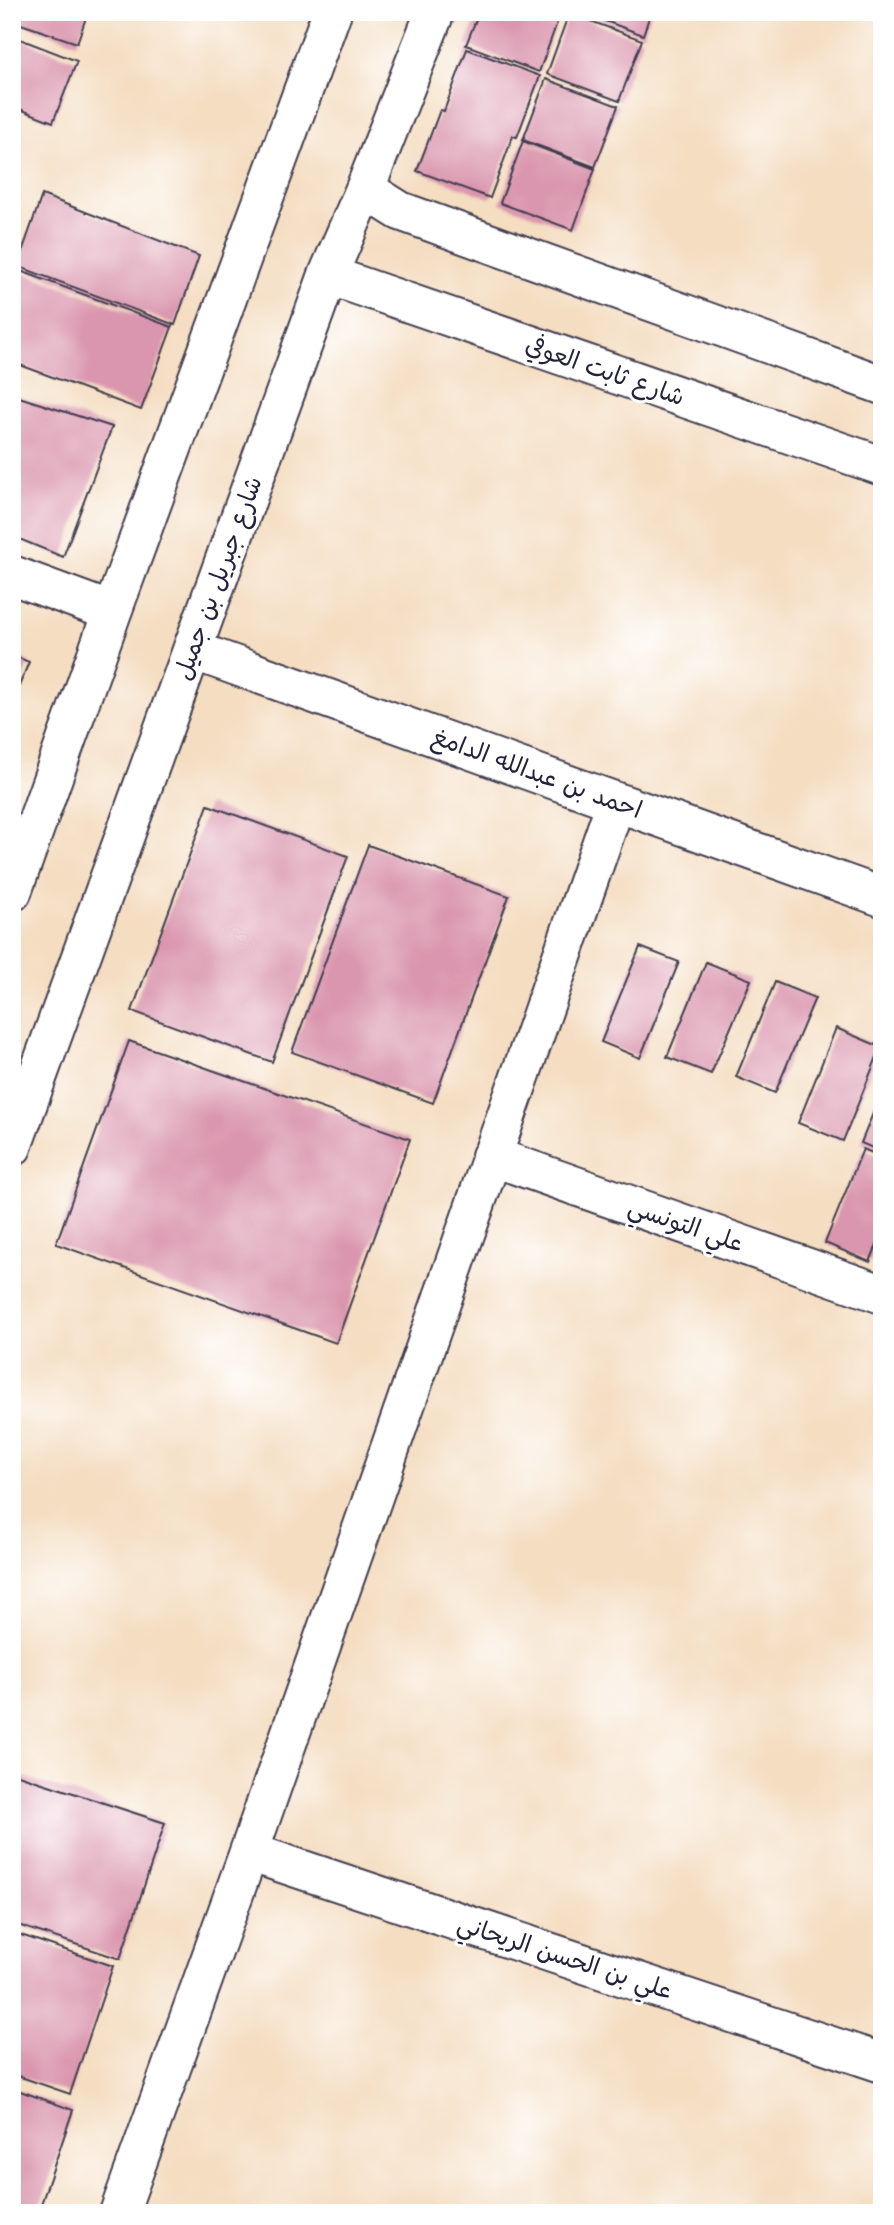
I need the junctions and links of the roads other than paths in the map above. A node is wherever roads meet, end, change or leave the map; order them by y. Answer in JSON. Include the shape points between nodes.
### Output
{"nodes":[{"id":1,"x":332,"y":12,"type":"edge"},
{"id":2,"x":435,"y":12,"type":"edge"},
{"id":3,"x":365,"y":189,"type":"junction"},
{"id":4,"x":400,"y":211,"type":"junction"},
{"id":5,"x":328,"y":275,"type":"junction"},
{"id":6,"x":376,"y":292,"type":"junction"},
{"id":7,"x":882,"y":385,"type":"edge"},
{"id":8,"x":882,"y":466,"type":"edge"},
{"id":9,"x":12,"y":575,"type":"edge"},
{"id":10,"x":112,"y":612,"type":"junction"},
{"id":11,"x":192,"y":650,"type":"junction"},
{"id":12,"x":616,"y":802,"type":"junction"},
{"id":13,"x":12,"y":892,"type":"edge"},
{"id":14,"x":882,"y":897,"type":"edge"},
{"id":15,"x":12,"y":1147,"type":"edge"},
{"id":16,"x":491,"y":1156,"type":"junction"},
{"id":17,"x":882,"y":1294,"type":"edge"},
{"id":18,"x":249,"y":1852,"type":"junction"},
{"id":19,"x":882,"y":2063,"type":"edge"},
{"id":20,"x":119,"y":2213,"type":"edge"}],
"edges":[{"from":1,"to":10,"type":"street"},
{"from":2,"to":3,"type":"street","name":"شارع جبريل بن جميل"},
{"from":3,"to":4,"type":"street"},
{"from":3,"to":5,"type":"street","name":"شارع جبريل بن جميل"},
{"from":4,"to":6,"type":"street","via":[[360,227],[348,262]]},
{"from":4,"to":7,"type":"street"},
{"from":5,"to":6,"type":"street","name":"شارع ثابت العوفي"},
{"from":5,"to":11,"type":"street","name":"شارع جبريل بن جميل"},
{"from":6,"to":8,"type":"street","name":"شارع ثابت العوفي"},
{"from":9,"to":10,"type":"street"},
{"from":10,"to":13,"type":"street"},
{"from":11,"to":12,"type":"street","name":"احمد بن عبدالله الدامغ"},
{"from":11,"to":15,"type":"street","name":"شارع جبريل بن جميل"},
{"from":12,"to":14,"type":"street","name":"احمد بن عبدالله الدامغ"},
{"from":12,"to":16,"type":"street"},
{"from":16,"to":17,"type":"street","name":"علي التونسي"},
{"from":16,"to":18,"type":"street"},
{"from":18,"to":19,"type":"street","name":"علي بن الحسن الريحاني"},
{"from":18,"to":20,"type":"street"}]}
